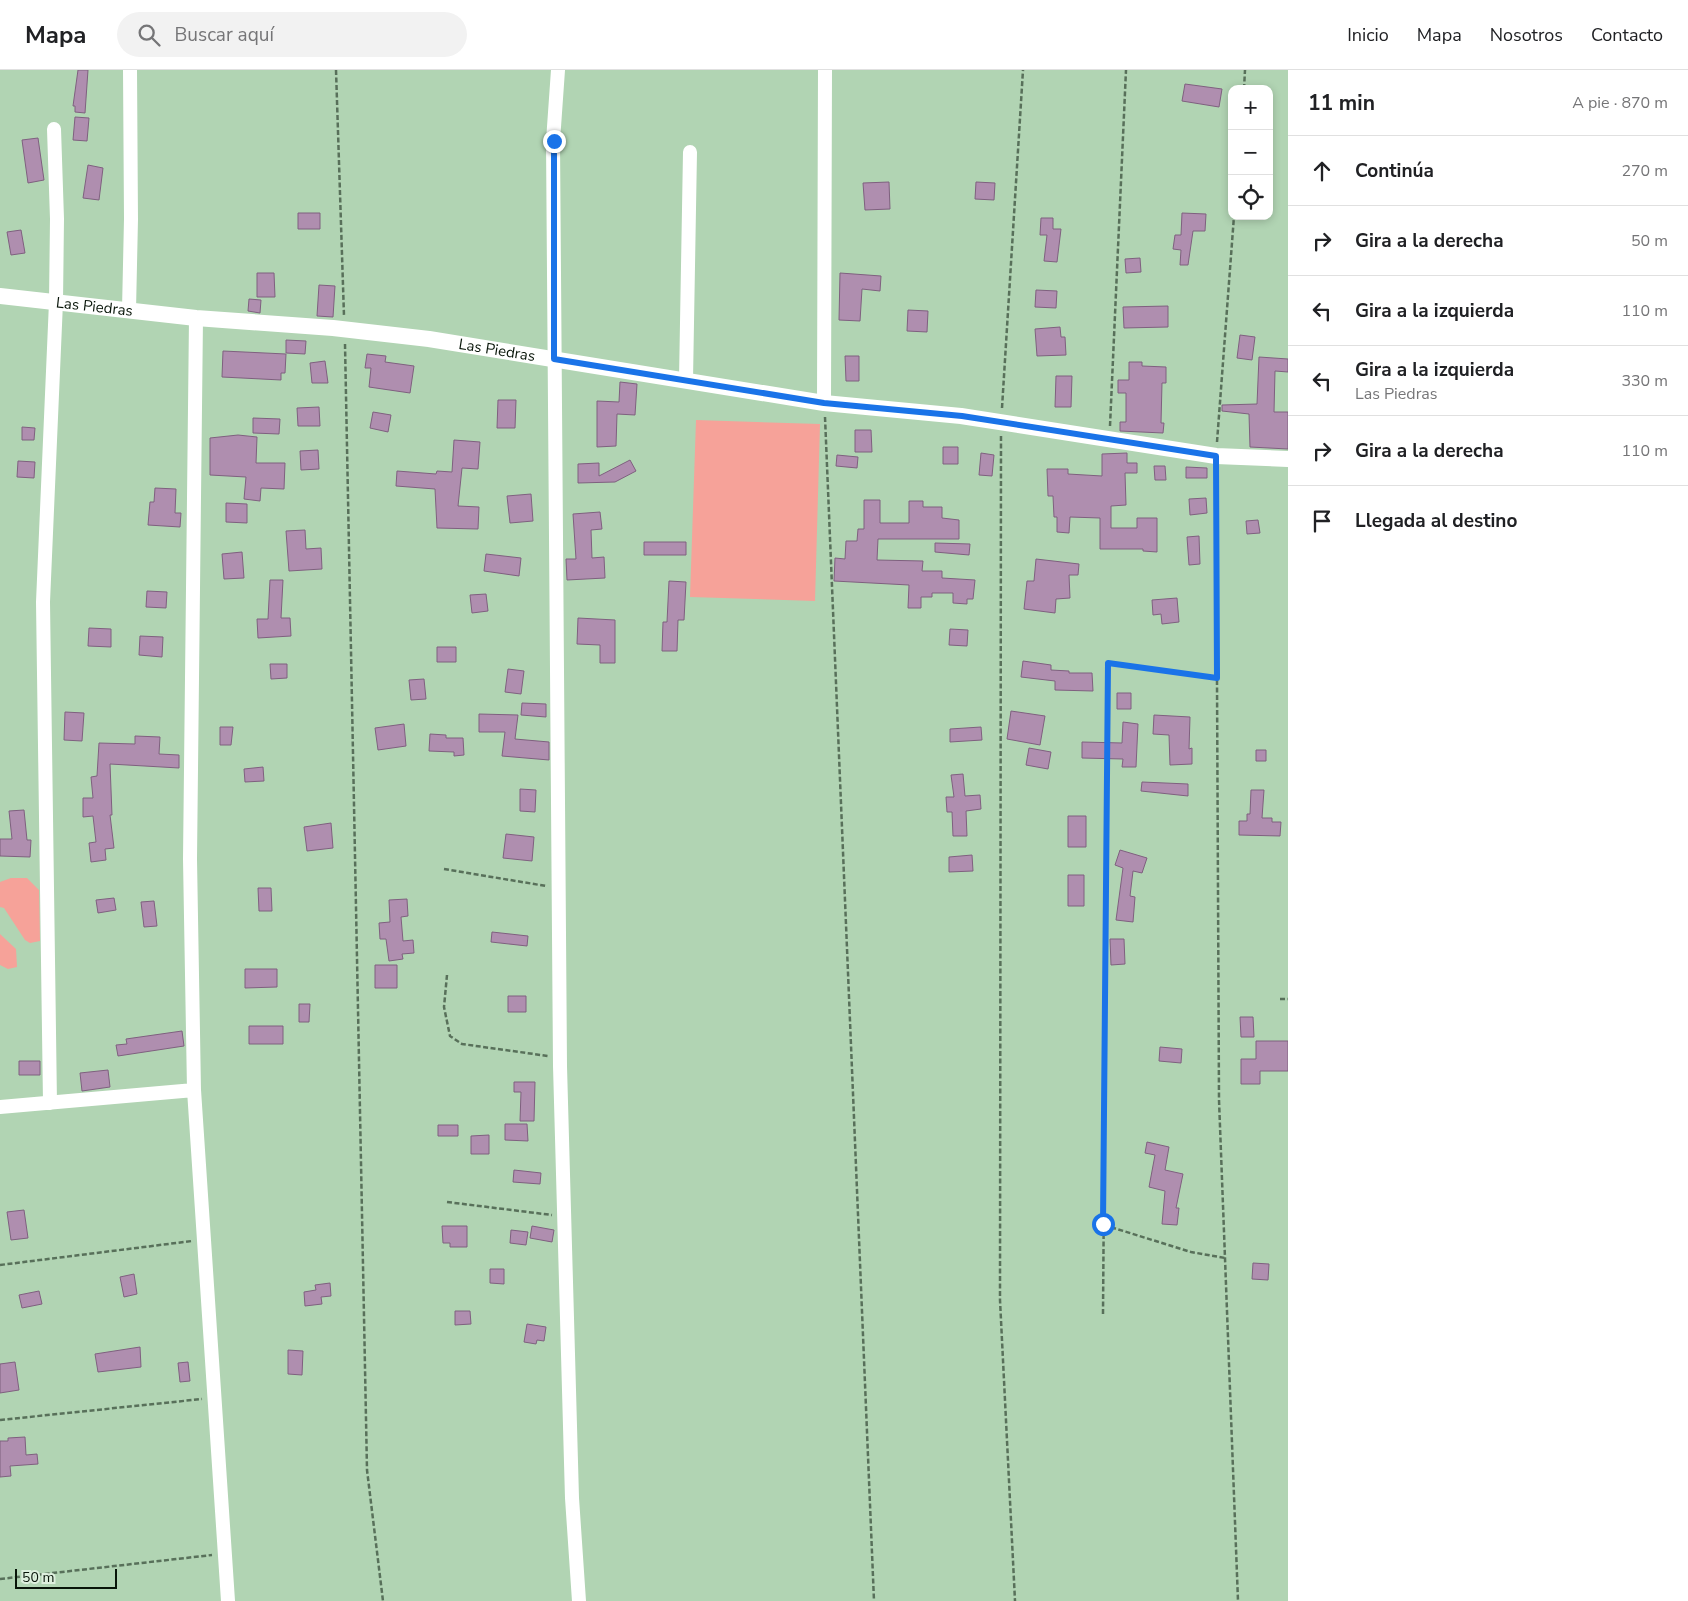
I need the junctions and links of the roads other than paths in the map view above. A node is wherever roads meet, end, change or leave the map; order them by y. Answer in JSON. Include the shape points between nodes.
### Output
{"nodes":[{"id":1,"x":130,"y":70,"type":"edge"},
{"id":2,"x":558,"y":70,"type":"edge"},
{"id":3,"x":825,"y":70,"type":"edge"},
{"id":4,"x":54,"y":130,"type":"dead end"},
{"id":5,"x":690,"y":152,"type":"dead end"},
{"id":6,"x":0,"y":296,"type":"edge"},
{"id":7,"x":56,"y":302,"type":"junction"},
{"id":8,"x":129,"y":310,"type":"junction"},
{"id":9,"x":196,"y":318,"type":"junction"},
{"id":10,"x":554,"y":359,"type":"junction"},
{"id":11,"x":686,"y":380,"type":"junction"},
{"id":12,"x":824,"y":403,"type":"junction"},
{"id":13,"x":1288,"y":460,"type":"edge"},
{"id":14,"x":194,"y":1090,"type":"junction"},
{"id":15,"x":50,"y":1103,"type":"junction"},
{"id":16,"x":0,"y":1107,"type":"edge"},
{"id":17,"x":228,"y":1601,"type":"edge"},
{"id":18,"x":579,"y":1601,"type":"edge"}],
"edges":[{"from":1,"to":8,"type":"street"},
{"from":2,"to":10,"type":"street","via":[[554,141]]},
{"from":3,"to":12,"type":"street"},
{"from":4,"to":7,"type":"street"},
{"from":5,"to":11,"type":"street"},
{"from":6,"to":7,"type":"street","name":"Las Piedras"},
{"from":7,"to":8,"type":"street","name":"Las Piedras"},
{"from":7,"to":15,"type":"street","via":[[43,602]]},
{"from":8,"to":9,"type":"street","name":"Las Piedras"},
{"from":9,"to":10,"type":"street","name":"Las Piedras","via":[[345,329]]},
{"from":9,"to":14,"type":"street","via":[[190,859]]},
{"from":10,"to":11,"type":"street","name":"Las Piedras"},
{"from":10,"to":18,"type":"street","via":[[560,1058],[572,1498]]},
{"from":11,"to":12,"type":"street","name":"Las Piedras"},
{"from":12,"to":13,"type":"street","name":"Las Piedras","via":[[1001,422],[1216,456]]},
{"from":14,"to":15,"type":"street"},
{"from":14,"to":17,"type":"street"},
{"from":15,"to":16,"type":"street"}]}
